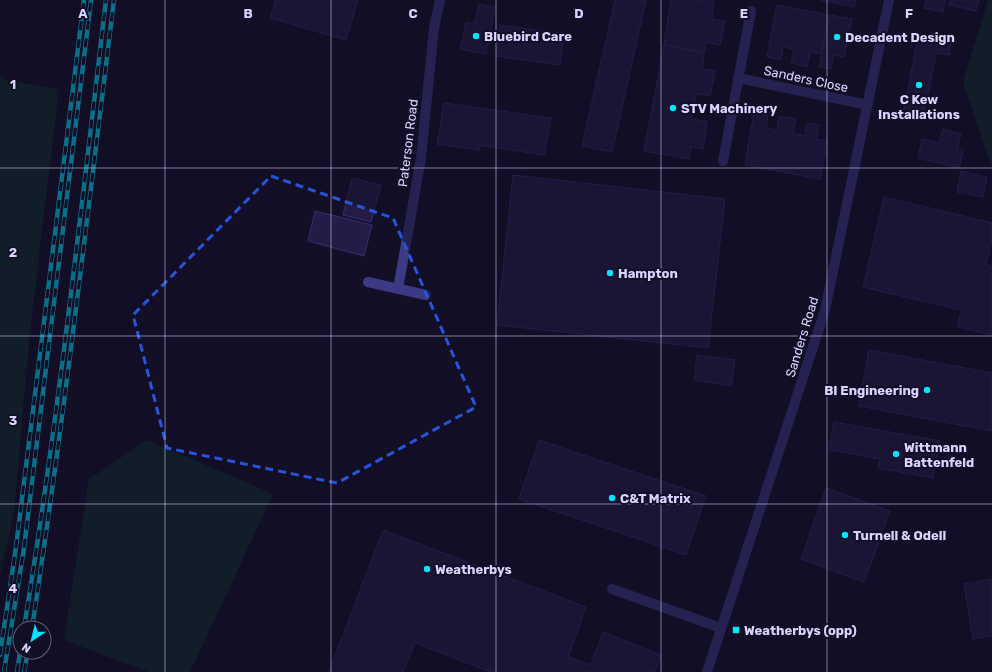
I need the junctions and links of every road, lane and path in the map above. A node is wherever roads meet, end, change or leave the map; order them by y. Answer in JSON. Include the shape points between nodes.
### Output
{"nodes":[{"id":1,"x":440,"y":0,"type":"edge"},
{"id":2,"x":889,"y":0,"type":"edge"},
{"id":3,"x":751,"y":11,"type":"dead end"},
{"id":4,"x":738,"y":78,"type":"junction"},
{"id":5,"x":868,"y":105,"type":"junction"},
{"id":6,"x":723,"y":160,"type":"dead end"},
{"id":7,"x":368,"y":282,"type":"dead end"},
{"id":8,"x":398,"y":289,"type":"junction"},
{"id":9,"x":426,"y":295,"type":"dead end"},
{"id":10,"x":612,"y":589,"type":"dead end"},
{"id":11,"x":721,"y":628,"type":"junction"},
{"id":12,"x":707,"y":672,"type":"edge"}],
"edges":[{"from":1,"to":8,"type":"street","name":"Paterson Road","via":[[434,28],[420,158]]},
{"from":2,"to":5,"type":"street","name":"Sanders Road"},
{"from":3,"to":4,"type":"street"},
{"from":4,"to":5,"type":"street","name":"Sanders Close"},
{"from":4,"to":6,"type":"street"},
{"from":5,"to":11,"type":"street","name":"Sanders Road","via":[[825,310]]},
{"from":7,"to":8,"type":"street"},
{"from":8,"to":9,"type":"street"},
{"from":10,"to":11,"type":"street"},
{"from":11,"to":12,"type":"street","name":"Sanders Road"}]}
